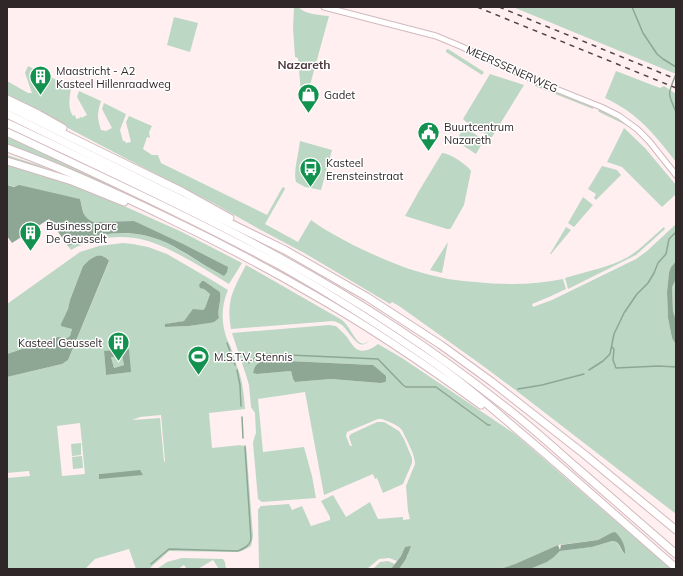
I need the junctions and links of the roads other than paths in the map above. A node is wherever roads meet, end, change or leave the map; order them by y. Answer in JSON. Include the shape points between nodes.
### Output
{"nodes":[{"id":1,"x":324,"y":7,"type":"edge"},
{"id":2,"x":7,"y":99,"type":"edge"},
{"id":3,"x":7,"y":106,"type":"edge"},
{"id":4,"x":7,"y":114,"type":"edge"},
{"id":5,"x":7,"y":123,"type":"edge"},
{"id":6,"x":7,"y":132,"type":"edge"},
{"id":7,"x":83,"y":144,"type":"junction"},
{"id":8,"x":7,"y":148,"type":"edge"},
{"id":9,"x":7,"y":153,"type":"edge"},
{"id":10,"x":7,"y":161,"type":"edge"},
{"id":11,"x":54,"y":166,"type":"junction"},
{"id":12,"x":676,"y":174,"type":"edge"},
{"id":13,"x":185,"y":226,"type":"junction"},
{"id":14,"x":253,"y":234,"type":"junction"},
{"id":15,"x":255,"y":257,"type":"junction"},
{"id":16,"x":644,"y":503,"type":"junction"},
{"id":17,"x":676,"y":526,"type":"edge"},
{"id":18,"x":649,"y":530,"type":"junction"},
{"id":19,"x":676,"y":530,"type":"edge"},
{"id":20,"x":676,"y":549,"type":"edge"},
{"id":21,"x":676,"y":554,"type":"edge"},
{"id":22,"x":676,"y":568,"type":"edge"}],
"edges":[{"from":1,"to":12,"type":"street","name":"MEERSSENERWEG","via":[[436,36],[601,107],[637,129]]},
{"from":2,"to":7,"type":"highway","via":[[77,136]]},
{"from":3,"to":7,"type":"highway"},
{"from":4,"to":14,"type":"highway"},
{"from":5,"to":18,"type":"highway","via":[[250,241],[369,310],[470,379]]},
{"from":6,"to":15,"type":"highway","via":[[246,248]]},
{"from":7,"to":14,"type":"highway","via":[[202,202]]},
{"from":8,"to":11,"type":"highway"},
{"from":9,"to":11,"type":"highway"},
{"from":10,"to":13,"type":"highway","via":[[72,181],[172,223]]},
{"from":11,"to":13,"type":"highway"},
{"from":13,"to":15,"type":"highway","via":[[242,255]]},
{"from":14,"to":16,"type":"highway","via":[[367,297],[441,345],[492,382]]},
{"from":15,"to":22,"type":"highway","via":[[288,271],[326,292],[465,386]]},
{"from":16,"to":17,"type":"highway"},
{"from":16,"to":19,"type":"highway"},
{"from":18,"to":20,"type":"highway"},
{"from":18,"to":21,"type":"highway"}]}
